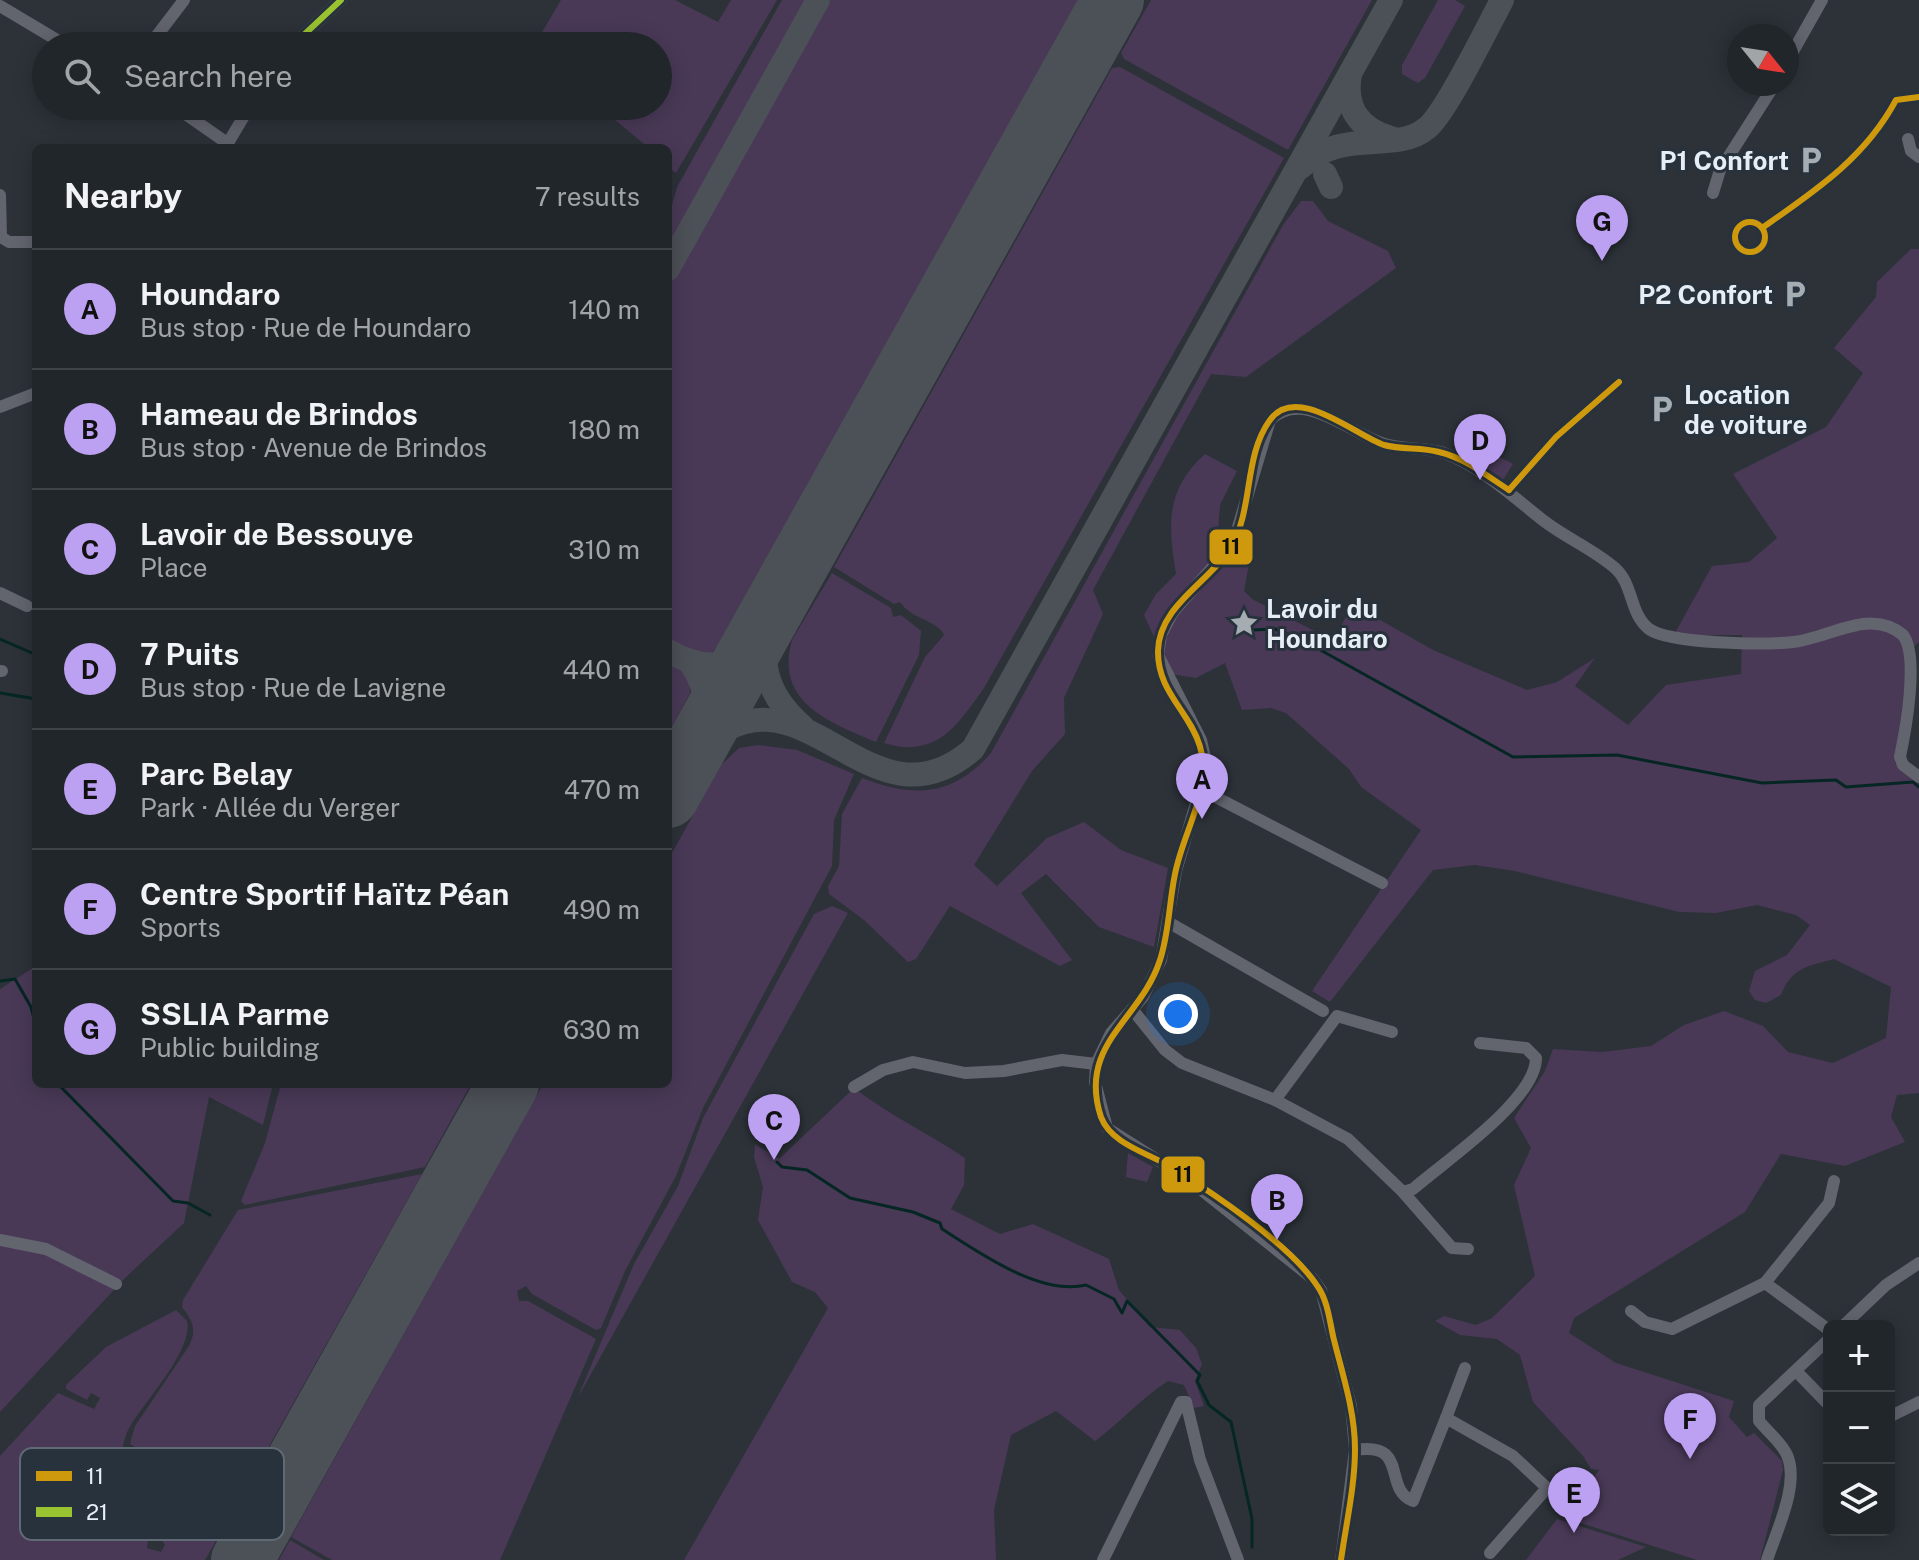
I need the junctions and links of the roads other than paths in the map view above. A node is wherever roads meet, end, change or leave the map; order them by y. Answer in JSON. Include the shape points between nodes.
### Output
{"nodes":[{"id":1,"x":184,"y":0,"type":"edge"},
{"id":2,"x":341,"y":0,"type":"edge"},
{"id":3,"x":1822,"y":0,"type":"edge"},
{"id":4,"x":0,"y":6,"type":"edge"},
{"id":5,"x":44,"y":32,"type":"edge"},
{"id":6,"x":160,"y":32,"type":"edge"},
{"id":7,"x":307,"y":32,"type":"edge"},
{"id":8,"x":1799,"y":41,"type":"edge"},
{"id":9,"x":1767,"y":96,"type":"edge"},
{"id":10,"x":192,"y":120,"type":"edge"},
{"id":11,"x":242,"y":120,"type":"edge"},
{"id":12,"x":1908,"y":139,"type":"dead end"},
{"id":13,"x":223,"y":144,"type":"edge"},
{"id":14,"x":227,"y":144,"type":"edge"},
{"id":15,"x":1919,"y":157,"type":"edge"},
{"id":16,"x":1713,"y":193,"type":"dead end"},
{"id":17,"x":0,"y":195,"type":"edge"},
{"id":18,"x":32,"y":242,"type":"edge"},
{"id":19,"x":32,"y":395,"type":"edge"},
{"id":20,"x":0,"y":407,"type":"edge"},
{"id":21,"x":0,"y":593,"type":"edge"},
{"id":22,"x":27,"y":606,"type":"dead end"},
{"id":23,"x":1919,"y":777,"type":"edge"},
{"id":24,"x":1202,"y":790,"type":"junction"},
{"id":25,"x":1382,"y":883,"type":"dead end"},
{"id":26,"x":1168,"y":922,"type":"junction"},
{"id":27,"x":1132,"y":1009,"type":"junction"},
{"id":28,"x":1323,"y":1011,"type":"dead end"},
{"id":29,"x":1392,"y":1032,"type":"dead end"},
{"id":30,"x":1480,"y":1043,"type":"dead end"},
{"id":31,"x":1096,"y":1064,"type":"junction"},
{"id":32,"x":854,"y":1087,"type":"dead end"},
{"id":33,"x":1275,"y":1100,"type":"junction"},
{"id":34,"x":1834,"y":1181,"type":"dead end"},
{"id":35,"x":1403,"y":1192,"type":"junction"},
{"id":36,"x":0,"y":1240,"type":"edge"},
{"id":37,"x":1468,"y":1249,"type":"dead end"},
{"id":38,"x":1919,"y":1263,"type":"edge"},
{"id":39,"x":1765,"y":1283,"type":"junction"},
{"id":40,"x":116,"y":1284,"type":"dead end"},
{"id":41,"x":1631,"y":1311,"type":"dead end"},
{"id":42,"x":1849,"y":1320,"type":"edge"},
{"id":43,"x":1823,"y":1326,"type":"edge"},
{"id":44,"x":1823,"y":1345,"type":"edge"},
{"id":45,"x":1465,"y":1368,"type":"dead end"},
{"id":46,"x":1796,"y":1371,"type":"junction"},
{"id":47,"x":1823,"y":1399,"type":"edge"},
{"id":48,"x":1919,"y":1402,"type":"edge"},
{"id":49,"x":1895,"y":1414,"type":"edge"},
{"id":50,"x":1446,"y":1418,"type":"junction"},
{"id":51,"x":1355,"y":1450,"type":"junction"},
{"id":52,"x":1490,"y":1553,"type":"dead end"},
{"id":53,"x":1103,"y":1560,"type":"edge"},
{"id":54,"x":1238,"y":1560,"type":"edge"},
{"id":55,"x":1341,"y":1560,"type":"edge"},
{"id":56,"x":1767,"y":1560,"type":"edge"}],
"edges":[{"from":1,"to":6,"type":"street"},
{"from":2,"to":7,"type":"street"},
{"from":3,"to":8,"type":"street"},
{"from":4,"to":5,"type":"street"},
{"from":9,"to":16,"type":"street","via":[[1728,157]]},
{"from":10,"to":13,"type":"street"},
{"from":11,"to":14,"type":"street"},
{"from":12,"to":15,"type":"street"},
{"from":17,"to":18,"type":"street","via":[[1,237]]},
{"from":19,"to":20,"type":"street"},
{"from":21,"to":22,"type":"street"},
{"from":23,"to":24,"type":"street","via":[[1900,757],[1915,679],[1913,650],[1901,633],[1858,624],[1791,642],[1676,640],[1660,635],[1640,621],[1621,574],[1505,487],[1448,455],[1382,444],[1306,408],[1286,408],[1276,413],[1261,442],[1233,544],[1173,612],[1161,635],[1158,655],[1201,740],[1207,766]]},
{"from":24,"to":25,"type":"street"},
{"from":24,"to":26,"type":"street","via":[[1176,871]]},
{"from":26,"to":27,"type":"street","via":[[1153,981]]},
{"from":26,"to":28,"type":"street"},
{"from":27,"to":31,"type":"street","via":[[1111,1033]]},
{"from":27,"to":33,"type":"street","via":[[1182,1063]]},
{"from":29,"to":33,"type":"street","via":[[1337,1016]]},
{"from":30,"to":35,"type":"street","via":[[1526,1048],[1536,1058],[1536,1072],[1519,1097],[1413,1189]]},
{"from":31,"to":32,"type":"street","via":[[1062,1060],[965,1073],[913,1062],[883,1070]]},
{"from":31,"to":51,"type":"street","via":[[1095,1082],[1107,1128],[1189,1180],[1321,1290],[1351,1406]]},
{"from":33,"to":35,"type":"street","via":[[1348,1139]]},
{"from":34,"to":39,"type":"street","via":[[1829,1203]]},
{"from":35,"to":37,"type":"street","via":[[1452,1248]]},
{"from":36,"to":40,"type":"street","via":[[46,1249]]},
{"from":38,"to":42,"type":"street"},
{"from":39,"to":41,"type":"street","via":[[1672,1329],[1645,1322]]},
{"from":39,"to":43,"type":"street"},
{"from":44,"to":46,"type":"street"},
{"from":45,"to":50,"type":"street"},
{"from":46,"to":47,"type":"street"},
{"from":46,"to":56,"type":"street","via":[[1759,1405],[1759,1421],[1785,1451],[1791,1468]]},
{"from":48,"to":49,"type":"street"},
{"from":50,"to":51,"type":"street","via":[[1413,1501],[1402,1494],[1390,1458],[1371,1447]]},
{"from":50,"to":52,"type":"street","via":[[1513,1456],[1547,1488]]},
{"from":51,"to":55,"type":"street"},
{"from":53,"to":54,"type":"street","via":[[1181,1402],[1192,1415],[1200,1460]]}]}
